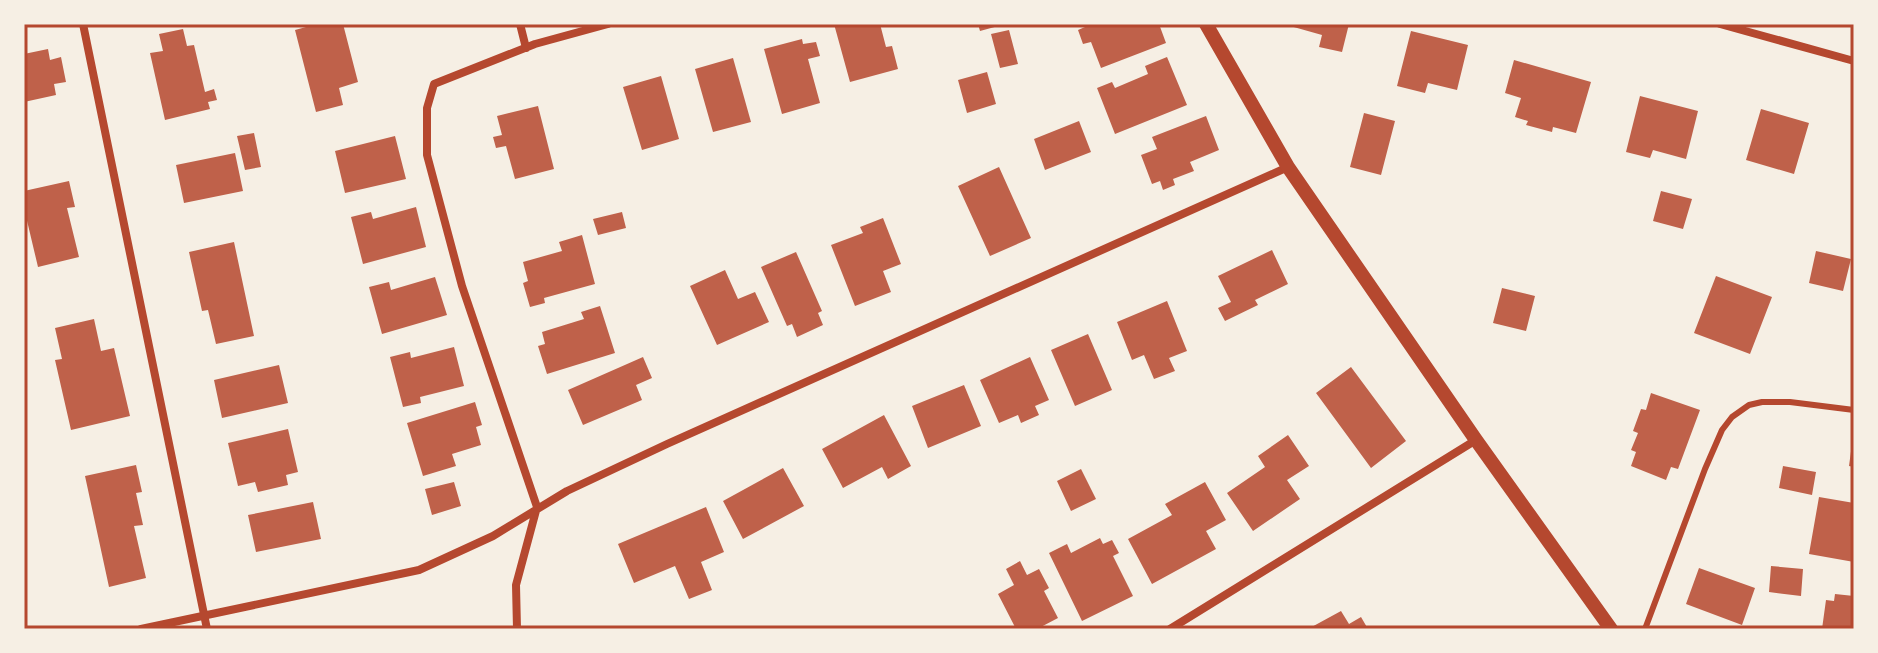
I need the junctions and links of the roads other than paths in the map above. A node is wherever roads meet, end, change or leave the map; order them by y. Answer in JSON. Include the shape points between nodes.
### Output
{"nodes":[{"id":1,"x":83,"y":24,"type":"edge"},
{"id":2,"x":520,"y":24,"type":"edge"},
{"id":3,"x":608,"y":24,"type":"edge"},
{"id":4,"x":1206,"y":24,"type":"edge"},
{"id":5,"x":1720,"y":24,"type":"edge"},
{"id":6,"x":526,"y":48,"type":"junction"},
{"id":7,"x":1854,"y":61,"type":"edge"},
{"id":8,"x":1288,"y":167,"type":"junction"},
{"id":9,"x":1854,"y":410,"type":"edge"},
{"id":10,"x":1476,"y":440,"type":"junction"},
{"id":11,"x":537,"y":507,"type":"junction"},
{"id":12,"x":204,"y":615,"type":"junction"},
{"id":13,"x":141,"y":629,"type":"edge"},
{"id":14,"x":207,"y":629,"type":"edge"},
{"id":15,"x":517,"y":629,"type":"edge"},
{"id":16,"x":1170,"y":629,"type":"edge"},
{"id":17,"x":1611,"y":629,"type":"edge"},
{"id":18,"x":1645,"y":629,"type":"edge"}],
"edges":[{"from":1,"to":12,"type":"street"},
{"from":2,"to":6,"type":"street"},
{"from":3,"to":6,"type":"street"},
{"from":4,"to":8,"type":"street"},
{"from":5,"to":7,"type":"street"},
{"from":6,"to":11,"type":"street","via":[[434,84],[427,108],[427,155],[462,286]]},
{"from":8,"to":10,"type":"street"},
{"from":8,"to":11,"type":"street"},
{"from":9,"to":18,"type":"lane","via":[[1762,402],[1732,417],[1705,469]]},
{"from":10,"to":16,"type":"street"},
{"from":10,"to":17,"type":"street"},
{"from":11,"to":12,"type":"street","via":[[493,536],[419,570]]},
{"from":11,"to":15,"type":"street","via":[[516,585]]},
{"from":12,"to":13,"type":"street"},
{"from":12,"to":14,"type":"street"}]}
